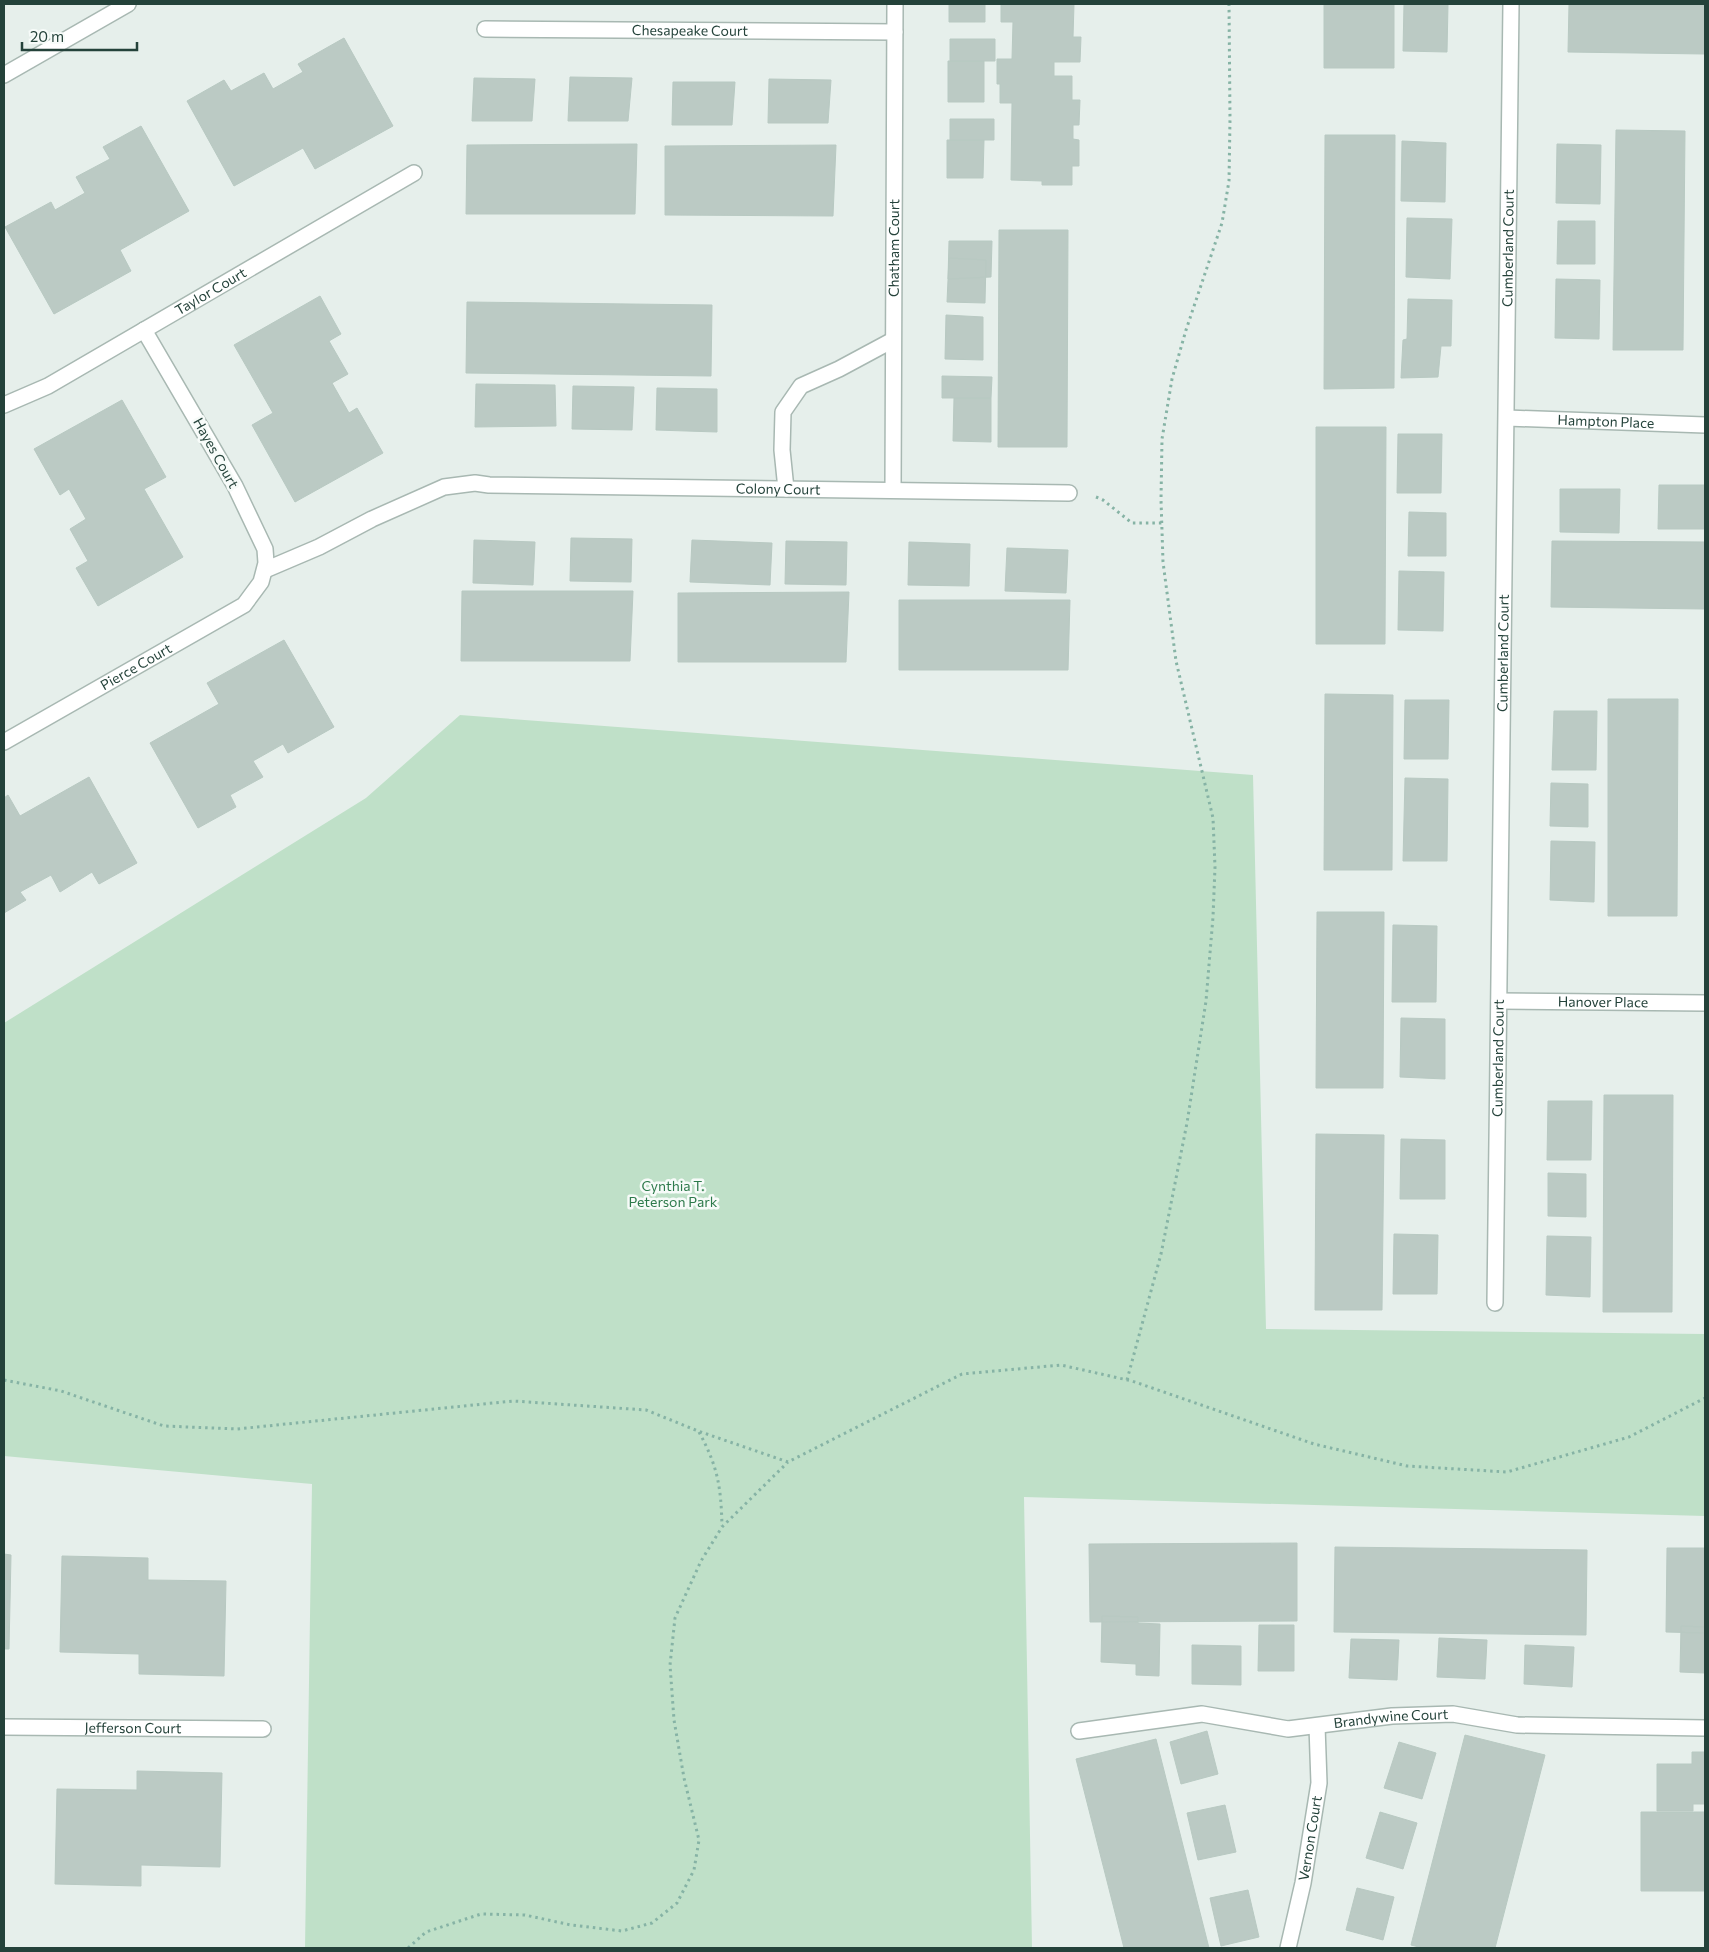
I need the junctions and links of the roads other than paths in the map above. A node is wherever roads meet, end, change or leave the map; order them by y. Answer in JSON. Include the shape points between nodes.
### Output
{"nodes":[{"id":1,"x":128,"y":4,"type":"edge"},
{"id":2,"x":895,"y":4,"type":"edge"},
{"id":3,"x":1511,"y":4,"type":"edge"},
{"id":4,"x":485,"y":29,"type":"dead end"},
{"id":5,"x":895,"y":32,"type":"junction"},
{"id":6,"x":4,"y":75,"type":"edge"},
{"id":7,"x":414,"y":173,"type":"dead end"},
{"id":8,"x":144,"y":330,"type":"junction"},
{"id":9,"x":893,"y":340,"type":"junction"},
{"id":10,"x":4,"y":405,"type":"edge"},
{"id":11,"x":1507,"y":418,"type":"junction"},
{"id":12,"x":1705,"y":425,"type":"edge"},
{"id":13,"x":786,"y":489,"type":"junction"},
{"id":14,"x":893,"y":490,"type":"junction"},
{"id":15,"x":1069,"y":493,"type":"road end"},
{"id":16,"x":263,"y":576,"type":"junction"},
{"id":17,"x":4,"y":742,"type":"edge"},
{"id":18,"x":1499,"y":1001,"type":"junction"},
{"id":19,"x":1705,"y":1003,"type":"edge"},
{"id":20,"x":1496,"y":1303,"type":"dead end"},
{"id":21,"x":1317,"y":1726,"type":"junction"},
{"id":22,"x":4,"y":1727,"type":"edge"},
{"id":23,"x":1705,"y":1728,"type":"edge"},
{"id":24,"x":263,"y":1729,"type":"dead end"},
{"id":25,"x":1079,"y":1731,"type":"dead end"},
{"id":26,"x":1288,"y":1948,"type":"edge"}],
"edges":[{"from":1,"to":6,"type":"street"},
{"from":2,"to":5,"type":"street","name":"Chatham Court"},
{"from":3,"to":11,"type":"street","name":"Cumberland Court"},
{"from":4,"to":5,"type":"street","name":"Chesapeake Court"},
{"from":5,"to":9,"type":"street","name":"Chatham Court"},
{"from":7,"to":8,"type":"street","name":"Taylor Court"},
{"from":8,"to":10,"type":"street","name":"Taylor Court","via":[[48,386]]},
{"from":8,"to":16,"type":"street","name":"Hayes Court","via":[[235,486],[265,549]]},
{"from":9,"to":13,"type":"street","via":[[801,386],[783,412]]},
{"from":9,"to":14,"type":"street","name":"Chatham Court"},
{"from":11,"to":12,"type":"street","name":"Hampton Place"},
{"from":11,"to":18,"type":"street","name":"Cumberland Court"},
{"from":13,"to":14,"type":"street","name":"Colony Court"},
{"from":13,"to":16,"type":"street","name":"Colony Court","via":[[475,483],[444,487],[372,519]]},
{"from":14,"to":15,"type":"street","name":"Colony Court"},
{"from":16,"to":17,"type":"street","name":"Pierce Court","via":[[244,605]]},
{"from":18,"to":19,"type":"street","name":"Hanover Place"},
{"from":18,"to":20,"type":"street","name":"Cumberland Court"},
{"from":21,"to":23,"type":"street","name":"Brandywine Court","via":[[1392,1716],[1453,1714],[1517,1725]]},
{"from":21,"to":25,"type":"street","name":"Brandywine Court","via":[[1288,1729],[1202,1714]]},
{"from":21,"to":26,"type":"street","name":"Vernon Court","via":[[1319,1783],[1304,1883]]},
{"from":22,"to":24,"type":"street","name":"Jefferson Court"}]}
